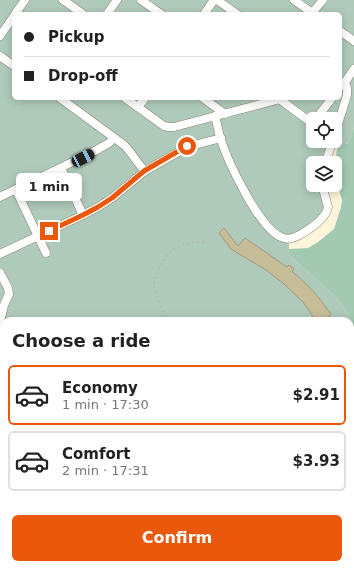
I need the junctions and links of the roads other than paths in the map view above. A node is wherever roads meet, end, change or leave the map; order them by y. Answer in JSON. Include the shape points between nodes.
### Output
{"nodes":[{"id":1,"x":25,"y":0,"type":"edge"},
{"id":2,"x":64,"y":0,"type":"edge"},
{"id":3,"x":117,"y":0,"type":"edge"},
{"id":4,"x":141,"y":0,"type":"edge"},
{"id":5,"x":214,"y":0,"type":"edge"},
{"id":6,"x":217,"y":0,"type":"edge"},
{"id":7,"x":294,"y":0,"type":"edge"},
{"id":8,"x":323,"y":0,"type":"edge"},
{"id":9,"x":17,"y":12,"type":"edge"},
{"id":10,"x":80,"y":12,"type":"edge"},
{"id":11,"x":108,"y":12,"type":"edge"},
{"id":12,"x":158,"y":12,"type":"edge"},
{"id":13,"x":205,"y":12,"type":"edge"},
{"id":14,"x":234,"y":12,"type":"edge"},
{"id":15,"x":310,"y":12,"type":"edge"},
{"id":16,"x":314,"y":12,"type":"edge"},
{"id":17,"x":12,"y":20,"type":"edge"},
{"id":18,"x":342,"y":32,"type":"edge"},
{"id":19,"x":0,"y":36,"type":"edge"},
{"id":20,"x":354,"y":41,"type":"edge"},
{"id":21,"x":0,"y":56,"type":"edge"},
{"id":22,"x":12,"y":65,"type":"edge"},
{"id":23,"x":354,"y":70,"type":"edge"},
{"id":24,"x":343,"y":84,"type":"edge"},
{"id":25,"x":63,"y":100,"type":"edge"},
{"id":26,"x":128,"y":100,"type":"edge"},
{"id":27,"x":143,"y":100,"type":"edge"},
{"id":28,"x":206,"y":100,"type":"edge"},
{"id":29,"x":275,"y":100,"type":"edge"},
{"id":30,"x":280,"y":100,"type":"edge"},
{"id":31,"x":330,"y":100,"type":"edge"},
{"id":32,"x":138,"y":107,"type":"junction"},
{"id":33,"x":321,"y":112,"type":"edge"},
{"id":34,"x":342,"y":112,"type":"edge"},
{"id":35,"x":225,"y":114,"type":"junction"},
{"id":36,"x":215,"y":116,"type":"junction"},
{"id":37,"x":306,"y":119,"type":"edge"},
{"id":38,"x":114,"y":138,"type":"junction"},
{"id":39,"x":220,"y":138,"type":"junction"},
{"id":40,"x":61,"y":168,"type":"junction"},
{"id":41,"x":144,"y":171,"type":"junction"},
{"id":42,"x":16,"y":190,"type":"junction"},
{"id":43,"x":324,"y":192,"type":"edge"},
{"id":44,"x":0,"y":197,"type":"edge"},
{"id":45,"x":83,"y":215,"type":"junction"},
{"id":46,"x":37,"y":236,"type":"junction"},
{"id":47,"x":46,"y":253,"type":"dead end"},
{"id":48,"x":0,"y":254,"type":"edge"},
{"id":49,"x":0,"y":273,"type":"edge"},
{"id":50,"x":1,"y":317,"type":"edge"}],
"edges":[{"from":1,"to":9,"type":"street"},
{"from":2,"to":10,"type":"street"},
{"from":3,"to":11,"type":"street"},
{"from":4,"to":12,"type":"street"},
{"from":5,"to":13,"type":"street"},
{"from":6,"to":14,"type":"street"},
{"from":7,"to":15,"type":"street"},
{"from":8,"to":16,"type":"street"},
{"from":17,"to":19,"type":"street"},
{"from":18,"to":20,"type":"street"},
{"from":21,"to":22,"type":"street"},
{"from":23,"to":24,"type":"street"},
{"from":24,"to":34,"type":"street","via":[[347,88],[347,95]]},
{"from":25,"to":38,"type":"street"},
{"from":26,"to":32,"type":"street"},
{"from":27,"to":32,"type":"street"},
{"from":28,"to":35,"type":"street"},
{"from":29,"to":35,"type":"street"},
{"from":30,"to":37,"type":"street"},
{"from":31,"to":33,"type":"street"},
{"from":32,"to":36,"type":"street","via":[[169,127]]},
{"from":35,"to":36,"type":"street"},
{"from":36,"to":39,"type":"street"},
{"from":38,"to":40,"type":"street","via":[[94,152]]},
{"from":38,"to":41,"type":"street","via":[[124,144]]},
{"from":39,"to":41,"type":"street","via":[[187,146]]},
{"from":39,"to":43,"type":"street","via":[[251,202],[262,220],[276,235],[282,238],[295,238],[324,216],[328,207]]},
{"from":40,"to":42,"type":"street"},
{"from":40,"to":45,"type":"street"},
{"from":41,"to":45,"type":"street","via":[[112,198]]},
{"from":42,"to":44,"type":"street"},
{"from":42,"to":46,"type":"street"},
{"from":45,"to":46,"type":"street"},
{"from":46,"to":47,"type":"street"},
{"from":46,"to":48,"type":"street"},
{"from":49,"to":50,"type":"street","via":[[8,288]]}]}
